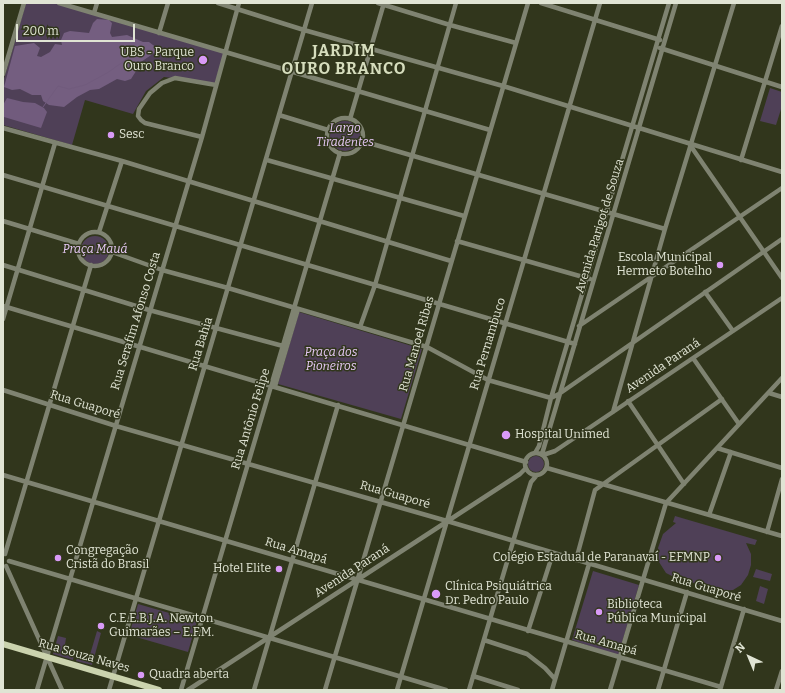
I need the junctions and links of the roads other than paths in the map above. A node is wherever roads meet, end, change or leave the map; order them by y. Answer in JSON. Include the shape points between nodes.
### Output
{"nodes":[{"id":1,"x":24,"y":3,"type":"edge"},
{"id":2,"x":59,"y":3,"type":"edge"},
{"id":3,"x":97,"y":3,"type":"edge"},
{"id":4,"x":168,"y":3,"type":"edge"},
{"id":5,"x":218,"y":3,"type":"edge"},
{"id":6,"x":239,"y":3,"type":"edge"},
{"id":7,"x":312,"y":3,"type":"edge"},
{"id":8,"x":378,"y":3,"type":"edge"},
{"id":9,"x":456,"y":3,"type":"edge"},
{"id":10,"x":528,"y":3,"type":"edge"},
{"id":11,"x":541,"y":3,"type":"edge"},
{"id":12,"x":600,"y":3,"type":"edge"},
{"id":13,"x":669,"y":3,"type":"edge"},
{"id":14,"x":676,"y":3,"type":"edge"},
{"id":15,"x":734,"y":3,"type":"edge"},
{"id":16,"x":384,"y":4,"type":"edge"},
{"id":17,"x":239,"y":9,"type":"junction"},
{"id":18,"x":94,"y":13,"type":"junction"},
{"id":19,"x":595,"y":19,"type":"junction"},
{"id":20,"x":450,"y":25,"type":"junction"},
{"id":21,"x":782,"y":26,"type":"edge"},
{"id":22,"x":304,"y":30,"type":"junction"},
{"id":23,"x":159,"y":33,"type":"junction"},
{"id":24,"x":658,"y":39,"type":"junction"},
{"id":25,"x":665,"y":41,"type":"junction"},
{"id":26,"x":516,"y":43,"type":"junction"},
{"id":27,"x":656,"y":47,"type":"junction"},
{"id":28,"x":372,"y":48,"type":"junction"},
{"id":29,"x":662,"y":49,"type":"junction"},
{"id":30,"x":226,"y":53,"type":"junction"},
{"id":31,"x":714,"y":65,"type":"junction"},
{"id":32,"x":437,"y":67,"type":"junction"},
{"id":33,"x":291,"y":72,"type":"junction"},
{"id":34,"x":3,"y":74,"type":"edge"},
{"id":35,"x":766,"y":83,"type":"junction"},
{"id":36,"x":216,"y":85,"type":"junction"},
{"id":37,"x":503,"y":86,"type":"junction"},
{"id":38,"x":782,"y":87,"type":"edge"},
{"id":39,"x":358,"y":92,"type":"junction"},
{"id":40,"x":569,"y":107,"type":"junction"},
{"id":41,"x":424,"y":110,"type":"junction"},
{"id":42,"x":279,"y":115,"type":"junction"},
{"id":43,"x":350,"y":119,"type":"junction"},
{"id":44,"x":632,"y":126,"type":"junction"},
{"id":45,"x":3,"y":128,"type":"edge"},
{"id":46,"x":639,"y":128,"type":"junction"},
{"id":47,"x":328,"y":130,"type":"junction"},
{"id":48,"x":490,"y":130,"type":"junction"},
{"id":49,"x":202,"y":137,"type":"junction"},
{"id":50,"x":362,"y":141,"type":"junction"},
{"id":51,"x":55,"y":143,"type":"junction"},
{"id":52,"x":690,"y":145,"type":"junction"},
{"id":53,"x":340,"y":153,"type":"junction"},
{"id":54,"x":412,"y":155,"type":"junction"},
{"id":55,"x":266,"y":160,"type":"junction"},
{"id":56,"x":741,"y":160,"type":"junction"},
{"id":57,"x":122,"y":161,"type":"junction"},
{"id":58,"x":782,"y":172,"type":"edge"},
{"id":59,"x":477,"y":173,"type":"junction"},
{"id":60,"x":3,"y":175,"type":"edge"},
{"id":61,"x":333,"y":178,"type":"junction"},
{"id":62,"x":188,"y":182,"type":"junction"},
{"id":63,"x":42,"y":186,"type":"junction"},
{"id":64,"x":782,"y":188,"type":"edge"},
{"id":65,"x":544,"y":193,"type":"junction"},
{"id":66,"x":400,"y":198,"type":"junction"},
{"id":67,"x":254,"y":202,"type":"junction"},
{"id":68,"x":108,"y":205,"type":"junction"},
{"id":69,"x":607,"y":212,"type":"junction"},
{"id":70,"x":614,"y":214,"type":"junction"},
{"id":71,"x":464,"y":216,"type":"junction"},
{"id":72,"x":739,"y":217,"type":"junction"},
{"id":73,"x":320,"y":221,"type":"junction"},
{"id":74,"x":3,"y":222,"type":"edge"},
{"id":75,"x":175,"y":226,"type":"junction"},
{"id":76,"x":29,"y":229,"type":"junction"},
{"id":77,"x":665,"y":229,"type":"junction"},
{"id":78,"x":98,"y":232,"type":"junction"},
{"id":79,"x":782,"y":239,"type":"edge"},
{"id":80,"x":457,"y":241,"type":"junction"},
{"id":81,"x":387,"y":242,"type":"junction"},
{"id":82,"x":79,"y":244,"type":"junction"},
{"id":83,"x":241,"y":245,"type":"junction"},
{"id":84,"x":764,"y":251,"type":"junction"},
{"id":85,"x":112,"y":252,"type":"junction"},
{"id":86,"x":524,"y":260,"type":"junction"},
{"id":87,"x":452,"y":261,"type":"junction"},
{"id":88,"x":3,"y":265,"type":"edge"},
{"id":89,"x":91,"y":265,"type":"junction"},
{"id":90,"x":307,"y":265,"type":"junction"},
{"id":91,"x":18,"y":269,"type":"junction"},
{"id":92,"x":162,"y":270,"type":"junction"},
{"id":93,"x":652,"y":276,"type":"junction"},
{"id":94,"x":587,"y":278,"type":"junction"},
{"id":95,"x":782,"y":278,"type":"edge"},
{"id":96,"x":594,"y":280,"type":"junction"},
{"id":97,"x":375,"y":285,"type":"junction"},
{"id":98,"x":84,"y":288,"type":"junction"},
{"id":99,"x":228,"y":288,"type":"junction"},
{"id":100,"x":705,"y":292,"type":"junction"},
{"id":101,"x":782,"y":298,"type":"edge"},
{"id":102,"x":439,"y":304,"type":"junction"},
{"id":103,"x":5,"y":307,"type":"edge"},
{"id":104,"x":296,"y":308,"type":"junction"},
{"id":105,"x":150,"y":310,"type":"junction"},
{"id":106,"x":3,"y":319,"type":"edge"},
{"id":107,"x":505,"y":324,"type":"junction"},
{"id":108,"x":574,"y":324,"type":"junction"},
{"id":109,"x":72,"y":326,"type":"junction"},
{"id":110,"x":580,"y":326,"type":"junction"},
{"id":111,"x":216,"y":327,"type":"junction"},
{"id":112,"x":360,"y":327,"type":"junction"},
{"id":113,"x":732,"y":331,"type":"junction"},
{"id":114,"x":568,"y":342,"type":"junction"},
{"id":115,"x":633,"y":342,"type":"junction"},
{"id":116,"x":575,"y":344,"type":"junction"},
{"id":117,"x":138,"y":346,"type":"junction"},
{"id":118,"x":283,"y":346,"type":"junction"},
{"id":119,"x":427,"y":347,"type":"junction"},
{"id":120,"x":693,"y":358,"type":"junction"},
{"id":121,"x":205,"y":366,"type":"junction"},
{"id":122,"x":782,"y":378,"type":"edge"},
{"id":123,"x":488,"y":380,"type":"junction"},
{"id":124,"x":273,"y":386,"type":"junction"},
{"id":125,"x":3,"y":390,"type":"edge"},
{"id":126,"x":769,"y":393,"type":"junction"},
{"id":127,"x":559,"y":394,"type":"junction"},
{"id":128,"x":782,"y":397,"type":"edge"},
{"id":129,"x":551,"y":398,"type":"junction"},
{"id":130,"x":722,"y":399,"type":"junction"},
{"id":131,"x":628,"y":401,"type":"junction"},
{"id":132,"x":49,"y":404,"type":"junction"},
{"id":133,"x":338,"y":405,"type":"junction"},
{"id":134,"x":613,"y":412,"type":"junction"},
{"id":135,"x":404,"y":424,"type":"junction"},
{"id":136,"x":739,"y":424,"type":"junction"},
{"id":137,"x":116,"y":426,"type":"junction"},
{"id":138,"x":182,"y":444,"type":"junction"},
{"id":139,"x":469,"y":445,"type":"junction"},
{"id":140,"x":657,"y":445,"type":"junction"},
{"id":141,"x":717,"y":448,"type":"junction"},
{"id":142,"x":555,"y":451,"type":"junction"},
{"id":143,"x":535,"y":452,"type":"junction"},
{"id":144,"x":731,"y":452,"type":"junction"},
{"id":145,"x":542,"y":455,"type":"junction"},
{"id":146,"x":526,"y":462,"type":"junction"},
{"id":147,"x":248,"y":463,"type":"junction"},
{"id":148,"x":547,"y":465,"type":"junction"},
{"id":149,"x":526,"y":468,"type":"junction"},
{"id":150,"x":782,"y":468,"type":"edge"},
{"id":151,"x":3,"y":475,"type":"edge"},
{"id":152,"x":537,"y":475,"type":"junction"},
{"id":153,"x":782,"y":479,"type":"edge"},
{"id":154,"x":27,"y":482,"type":"junction"},
{"id":155,"x":315,"y":482,"type":"junction"},
{"id":156,"x":602,"y":484,"type":"junction"},
{"id":157,"x":684,"y":484,"type":"junction"},
{"id":158,"x":93,"y":501,"type":"junction"},
{"id":159,"x":381,"y":502,"type":"junction"},
{"id":160,"x":666,"y":503,"type":"junction"},
{"id":161,"x":709,"y":515,"type":"junction"},
{"id":162,"x":159,"y":521,"type":"junction"},
{"id":163,"x":448,"y":521,"type":"junction"},
{"id":164,"x":767,"y":532,"type":"junction"},
{"id":165,"x":782,"y":536,"type":"edge"},
{"id":166,"x":225,"y":540,"type":"junction"},
{"id":167,"x":513,"y":541,"type":"junction"},
{"id":168,"x":4,"y":553,"type":"edge"},
{"id":169,"x":553,"y":553,"type":"junction"},
{"id":170,"x":292,"y":560,"type":"junction"},
{"id":171,"x":576,"y":560,"type":"junction"},
{"id":172,"x":6,"y":564,"type":"edge"},
{"id":173,"x":589,"y":564,"type":"junction"},
{"id":174,"x":70,"y":579,"type":"junction"},
{"id":175,"x":358,"y":579,"type":"junction"},
{"id":176,"x":643,"y":580,"type":"junction"},
{"id":177,"x":687,"y":592,"type":"junction"},
{"id":178,"x":136,"y":599,"type":"junction"},
{"id":179,"x":424,"y":599,"type":"junction"},
{"id":180,"x":744,"y":610,"type":"junction"},
{"id":181,"x":202,"y":618,"type":"junction"},
{"id":182,"x":490,"y":619,"type":"junction"},
{"id":183,"x":782,"y":621,"type":"edge"},
{"id":184,"x":528,"y":631,"type":"junction"},
{"id":185,"x":270,"y":638,"type":"junction"},
{"id":186,"x":484,"y":640,"type":"junction"},
{"id":187,"x":567,"y":642,"type":"junction"},
{"id":188,"x":3,"y":644,"type":"edge"},
{"id":189,"x":46,"y":657,"type":"junction"},
{"id":190,"x":335,"y":657,"type":"junction"},
{"id":191,"x":620,"y":657,"type":"junction"},
{"id":192,"x":664,"y":670,"type":"junction"},
{"id":193,"x":782,"y":671,"type":"edge"},
{"id":194,"x":113,"y":676,"type":"junction"},
{"id":195,"x":401,"y":676,"type":"junction"},
{"id":196,"x":473,"y":676,"type":"junction"},
{"id":197,"x":555,"y":679,"type":"junction"},
{"id":198,"x":721,"y":688,"type":"edge"},
{"id":199,"x":37,"y":690,"type":"edge"},
{"id":200,"x":62,"y":690,"type":"edge"},
{"id":201,"x":109,"y":690,"type":"edge"},
{"id":202,"x":159,"y":690,"type":"edge"},
{"id":203,"x":181,"y":690,"type":"edge"},
{"id":204,"x":188,"y":690,"type":"edge"},
{"id":205,"x":254,"y":690,"type":"edge"},
{"id":206,"x":325,"y":690,"type":"edge"},
{"id":207,"x":396,"y":690,"type":"edge"},
{"id":208,"x":446,"y":690,"type":"edge"},
{"id":209,"x":469,"y":690,"type":"edge"},
{"id":210,"x":518,"y":690,"type":"edge"},
{"id":211,"x":552,"y":690,"type":"edge"},
{"id":212,"x":610,"y":690,"type":"edge"},
{"id":213,"x":658,"y":690,"type":"edge"},
{"id":214,"x":776,"y":690,"type":"edge"}],
"edges":[{"from":1,"to":34,"type":"street"},
{"from":2,"to":18,"type":"street"},
{"from":3,"to":18,"type":"street"},
{"from":4,"to":23,"type":"street"},
{"from":5,"to":17,"type":"street"},
{"from":6,"to":17,"type":"street","name":"Rua Serafim Afonso Costa"},
{"from":7,"to":22,"type":"street","name":"Rua Bahia"},
{"from":8,"to":16,"type":"street"},
{"from":9,"to":20,"type":"street"},
{"from":10,"to":26,"type":"street","name":"Rua Manoel Ribas"},
{"from":11,"to":19,"type":"street"},
{"from":12,"to":19,"type":"street","name":"Rua Pernambuco"},
{"from":13,"to":24,"type":"street","name":"Avenida Parigot de Souza"},
{"from":14,"to":25,"type":"street","name":"Avenida Parigot de Souza"},
{"from":15,"to":31,"type":"street"},
{"from":16,"to":20,"type":"street"},
{"from":16,"to":28,"type":"street"},
{"from":17,"to":22,"type":"street"},
{"from":17,"to":30,"type":"street","name":"Rua Serafim Afonso Costa"},
{"from":18,"to":23,"type":"street"},
{"from":19,"to":24,"type":"street"},
{"from":19,"to":40,"type":"street","name":"Rua Pernambuco"},
{"from":20,"to":26,"type":"street"},
{"from":20,"to":32,"type":"street"},
{"from":21,"to":35,"type":"street"},
{"from":22,"to":28,"type":"street"},
{"from":22,"to":33,"type":"street","name":"Rua Bahia"},
{"from":23,"to":30,"type":"street"},
{"from":24,"to":25,"type":"street"},
{"from":24,"to":27,"type":"street","name":"Avenida Parigot de Souza"},
{"from":25,"to":29,"type":"street","name":"Avenida Parigot de Souza"},
{"from":26,"to":37,"type":"street","name":"Rua Manoel Ribas"},
{"from":27,"to":29,"type":"street"},
{"from":27,"to":44,"type":"street","name":"Avenida Parigot de Souza"},
{"from":28,"to":32,"type":"street"},
{"from":28,"to":39,"type":"street"},
{"from":29,"to":31,"type":"street"},
{"from":29,"to":46,"type":"street","name":"Avenida Parigot de Souza"},
{"from":30,"to":33,"type":"street"},
{"from":30,"to":36,"type":"street","name":"Rua Serafim Afonso Costa"},
{"from":31,"to":35,"type":"street"},
{"from":31,"to":52,"type":"street"},
{"from":32,"to":37,"type":"street"},
{"from":32,"to":41,"type":"street"},
{"from":33,"to":39,"type":"street"},
{"from":33,"to":42,"type":"street","name":"Rua Bahia"},
{"from":35,"to":38,"type":"street"},
{"from":35,"to":56,"type":"street"},
{"from":36,"to":49,"type":"street","name":"Rua Serafim Afonso Costa"},
{"from":36,"to":49,"type":"street","via":[[175,78],[162,83],[150,93],[139,108],[138,116],[145,122]]},
{"from":37,"to":40,"type":"street"},
{"from":37,"to":48,"type":"street","name":"Rua Manoel Ribas"},
{"from":39,"to":41,"type":"street"},
{"from":39,"to":43,"type":"street"},
{"from":40,"to":44,"type":"street"},
{"from":40,"to":65,"type":"street","name":"Rua Pernambuco"},
{"from":41,"to":48,"type":"street"},
{"from":41,"to":54,"type":"street"},
{"from":42,"to":47,"type":"street"},
{"from":42,"to":55,"type":"street","name":"Rua Bahia"},
{"from":43,"to":47,"type":"street","via":[[340,119]]},
{"from":43,"to":50,"type":"street","via":[[359,125],[363,135]]},
{"from":44,"to":46,"type":"street"},
{"from":44,"to":69,"type":"street","name":"Avenida Parigot de Souza"},
{"from":45,"to":51,"type":"street"},
{"from":46,"to":52,"type":"street"},
{"from":46,"to":70,"type":"street","name":"Avenida Parigot de Souza"},
{"from":47,"to":53,"type":"street","via":[[328,141]]},
{"from":48,"to":59,"type":"street","name":"Rua Manoel Ribas"},
{"from":49,"to":62,"type":"street","name":"Rua Serafim Afonso Costa"},
{"from":50,"to":53,"type":"street","via":[[356,150]]},
{"from":50,"to":54,"type":"street"},
{"from":51,"to":57,"type":"street"},
{"from":51,"to":63,"type":"street"},
{"from":52,"to":56,"type":"street"},
{"from":52,"to":72,"type":"street"},
{"from":52,"to":77,"type":"street"},
{"from":53,"to":61,"type":"street","name":"Rua Antônio Felipe"},
{"from":54,"to":59,"type":"street"},
{"from":54,"to":66,"type":"street"},
{"from":55,"to":61,"type":"street"},
{"from":55,"to":67,"type":"street","name":"Rua Bahia"},
{"from":56,"to":58,"type":"street"},
{"from":57,"to":62,"type":"street"},
{"from":57,"to":68,"type":"street"},
{"from":59,"to":65,"type":"street"},
{"from":59,"to":71,"type":"street","name":"Rua Manoel Ribas"},
{"from":60,"to":63,"type":"street"},
{"from":61,"to":66,"type":"street"},
{"from":61,"to":73,"type":"street","name":"Rua Antônio Felipe"},
{"from":62,"to":67,"type":"street"},
{"from":62,"to":75,"type":"street","name":"Rua Serafim Afonso Costa"},
{"from":63,"to":68,"type":"street"},
{"from":63,"to":76,"type":"street"},
{"from":64,"to":72,"type":"street"},
{"from":65,"to":69,"type":"street"},
{"from":65,"to":86,"type":"street","name":"Rua Pernambuco"},
{"from":66,"to":71,"type":"street"},
{"from":66,"to":81,"type":"street"},
{"from":67,"to":73,"type":"street"},
{"from":67,"to":83,"type":"street","name":"Rua Bahia"},
{"from":68,"to":75,"type":"street"},
{"from":68,"to":78,"type":"street"},
{"from":69,"to":70,"type":"street"},
{"from":69,"to":94,"type":"street","name":"Avenida Parigot de Souza"},
{"from":70,"to":77,"type":"street"},
{"from":70,"to":96,"type":"street","name":"Avenida Parigot de Souza"},
{"from":71,"to":80,"type":"street","name":"Rua Manoel Ribas"},
{"from":72,"to":84,"type":"street"},
{"from":72,"to":93,"type":"street"},
{"from":73,"to":81,"type":"street"},
{"from":73,"to":90,"type":"street","name":"Rua Antônio Felipe"},
{"from":74,"to":76,"type":"street"},
{"from":75,"to":83,"type":"street"},
{"from":75,"to":92,"type":"street","name":"Rua Serafim Afonso Costa"},
{"from":76,"to":82,"type":"street"},
{"from":76,"to":91,"type":"street"},
{"from":77,"to":93,"type":"street"},
{"from":78,"to":82,"type":"street","via":[[85,236]]},
{"from":78,"to":85,"type":"street","via":[[109,240]]},
{"from":79,"to":84,"type":"street"},
{"from":80,"to":86,"type":"street"},
{"from":80,"to":87,"type":"street","name":"Rua Manoel Ribas"},
{"from":81,"to":87,"type":"street"},
{"from":81,"to":97,"type":"street"},
{"from":82,"to":89,"type":"street","via":[[80,257]]},
{"from":83,"to":90,"type":"street"},
{"from":83,"to":99,"type":"street","name":"Rua Bahia"},
{"from":84,"to":95,"type":"street"},
{"from":84,"to":100,"type":"street"},
{"from":85,"to":89,"type":"street","via":[[102,264]]},
{"from":85,"to":92,"type":"street"},
{"from":86,"to":94,"type":"street"},
{"from":86,"to":107,"type":"street","name":"Rua Pernambuco"},
{"from":87,"to":102,"type":"street","name":"Rua Manoel Ribas"},
{"from":88,"to":91,"type":"street"},
{"from":89,"to":98,"type":"street"},
{"from":90,"to":97,"type":"street"},
{"from":90,"to":104,"type":"street","name":"Rua Antônio Felipe"},
{"from":91,"to":98,"type":"street"},
{"from":91,"to":103,"type":"street"},
{"from":92,"to":99,"type":"street"},
{"from":92,"to":105,"type":"street","name":"Rua Serafim Afonso Costa"},
{"from":93,"to":110,"type":"street"},
{"from":93,"to":115,"type":"street"},
{"from":94,"to":96,"type":"street"},
{"from":94,"to":108,"type":"street","name":"Avenida Parigot de Souza"},
{"from":96,"to":110,"type":"street","name":"Avenida Parigot de Souza"},
{"from":97,"to":102,"type":"street"},
{"from":97,"to":112,"type":"street"},
{"from":98,"to":105,"type":"street"},
{"from":98,"to":109,"type":"street"},
{"from":99,"to":104,"type":"street"},
{"from":99,"to":111,"type":"street","name":"Rua Bahia"},
{"from":100,"to":113,"type":"street"},
{"from":100,"to":115,"type":"street"},
{"from":101,"to":113,"type":"street","name":"Avenida Paraná"},
{"from":102,"to":107,"type":"street"},
{"from":102,"to":119,"type":"street","name":"Rua Manoel Ribas"},
{"from":103,"to":106,"type":"street"},
{"from":103,"to":109,"type":"street"},
{"from":104,"to":112,"type":"street"},
{"from":104,"to":118,"type":"street","name":"Rua Antônio Felipe"},
{"from":104,"to":124,"type":"street","name":"Rua Antônio Felipe"},
{"from":105,"to":111,"type":"street"},
{"from":105,"to":117,"type":"street","name":"Rua Serafim Afonso Costa"},
{"from":107,"to":114,"type":"street"},
{"from":107,"to":123,"type":"street","name":"Rua Pernambuco"},
{"from":108,"to":110,"type":"street"},
{"from":108,"to":114,"type":"street","name":"Avenida Parigot de Souza"},
{"from":109,"to":117,"type":"street"},
{"from":109,"to":132,"type":"street"},
{"from":110,"to":116,"type":"street","name":"Avenida Parigot de Souza"},
{"from":111,"to":118,"type":"street"},
{"from":111,"to":121,"type":"street","name":"Rua Bahia"},
{"from":112,"to":119,"type":"street"},
{"from":113,"to":120,"type":"street","name":"Avenida Paraná"},
{"from":114,"to":116,"type":"street"},
{"from":114,"to":129,"type":"street","name":"Avenida Parigot de Souza"},
{"from":115,"to":127,"type":"street"},
{"from":115,"to":134,"type":"street"},
{"from":116,"to":127,"type":"street","name":"Avenida Parigot de Souza"},
{"from":117,"to":121,"type":"street"},
{"from":117,"to":137,"type":"street","name":"Rua Serafim Afonso Costa"},
{"from":118,"to":124,"type":"street","name":"Rua Antônio Felipe"},
{"from":119,"to":123,"type":"street"},
{"from":119,"to":135,"type":"street","name":"Rua Manoel Ribas"},
{"from":120,"to":130,"type":"street"},
{"from":120,"to":131,"type":"street","name":"Avenida Paraná"},
{"from":121,"to":124,"type":"street"},
{"from":121,"to":138,"type":"street","name":"Rua Bahia"},
{"from":122,"to":126,"type":"street"},
{"from":123,"to":129,"type":"street"},
{"from":123,"to":139,"type":"street","name":"Rua Pernambuco"},
{"from":124,"to":133,"type":"street"},
{"from":124,"to":147,"type":"street","name":"Rua Antônio Felipe"},
{"from":125,"to":132,"type":"street","name":"Rua Guaporé"},
{"from":126,"to":128,"type":"street"},
{"from":126,"to":136,"type":"street"},
{"from":127,"to":129,"type":"street"},
{"from":127,"to":145,"type":"street","name":"Avenida Parigot de Souza"},
{"from":129,"to":143,"type":"street","name":"Avenida Parigot de Souza","via":[[539,446]]},
{"from":130,"to":136,"type":"street"},
{"from":130,"to":140,"type":"street"},
{"from":131,"to":134,"type":"street","name":"Avenida Paraná"},
{"from":131,"to":140,"type":"street"},
{"from":132,"to":137,"type":"street","name":"Rua Guaporé"},
{"from":132,"to":154,"type":"street"},
{"from":133,"to":135,"type":"street"},
{"from":133,"to":155,"type":"street"},
{"from":134,"to":142,"type":"street","name":"Avenida Paraná"},
{"from":135,"to":139,"type":"street"},
{"from":135,"to":159,"type":"street","name":"Rua Manoel Ribas"},
{"from":136,"to":141,"type":"street"},
{"from":137,"to":138,"type":"street","name":"Rua Guaporé"},
{"from":137,"to":158,"type":"street","name":"Rua Serafim Afonso Costa"},
{"from":138,"to":147,"type":"street","name":"Rua Guaporé"},
{"from":138,"to":162,"type":"street","name":"Rua Bahia"},
{"from":139,"to":146,"type":"street"},
{"from":139,"to":163,"type":"street","name":"Rua Pernambuco"},
{"from":140,"to":156,"type":"street"},
{"from":140,"to":157,"type":"street"},
{"from":141,"to":144,"type":"street"},
{"from":141,"to":157,"type":"street"},
{"from":142,"to":145,"type":"street","name":"Avenida Paraná"},
{"from":142,"to":148,"type":"street","name":"Avenida Paraná"},
{"from":143,"to":145,"type":"street"},
{"from":143,"to":146,"type":"street"},
{"from":144,"to":150,"type":"street"},
{"from":144,"to":161,"type":"street"},
{"from":145,"to":148,"type":"street"},
{"from":146,"to":149,"type":"street"},
{"from":147,"to":155,"type":"street","name":"Rua Guaporé"},
{"from":147,"to":166,"type":"street","name":"Rua Antônio Felipe"},
{"from":148,"to":152,"type":"street","via":[[542,473]]},
{"from":148,"to":156,"type":"street"},
{"from":149,"to":152,"type":"street"},
{"from":149,"to":163,"type":"street","name":"Avenida Paraná"},
{"from":151,"to":154,"type":"street","name":"Rua Amapá"},
{"from":152,"to":167,"type":"street","via":[[531,482]]},
{"from":153,"to":164,"type":"street"},
{"from":154,"to":158,"type":"street","name":"Rua Amapá"},
{"from":154,"to":168,"type":"street"},
{"from":155,"to":159,"type":"street","name":"Rua Guaporé"},
{"from":155,"to":170,"type":"street"},
{"from":156,"to":160,"type":"street"},
{"from":156,"to":171,"type":"street","via":[[595,490]]},
{"from":157,"to":160,"type":"street"},
{"from":158,"to":162,"type":"street","name":"Rua Amapá"},
{"from":158,"to":174,"type":"street","name":"Rua Serafim Afonso Costa"},
{"from":159,"to":163,"type":"street","name":"Rua Guaporé"},
{"from":159,"to":175,"type":"street","name":"Rua Manoel Ribas"},
{"from":160,"to":161,"type":"street"},
{"from":160,"to":176,"type":"street"},
{"from":161,"to":164,"type":"street"},
{"from":162,"to":166,"type":"street","name":"Rua Amapá"},
{"from":162,"to":178,"type":"street","name":"Rua Bahia"},
{"from":163,"to":167,"type":"street","name":"Rua Guaporé"},
{"from":163,"to":175,"type":"street","name":"Avenida Paraná"},
{"from":163,"to":179,"type":"street","name":"Rua Pernambuco"},
{"from":164,"to":165,"type":"street"},
{"from":166,"to":170,"type":"street","name":"Rua Amapá"},
{"from":166,"to":181,"type":"street","name":"Rua Antônio Felipe"},
{"from":167,"to":169,"type":"street","name":"Rua Guaporé"},
{"from":167,"to":182,"type":"street"},
{"from":168,"to":172,"type":"street"},
{"from":169,"to":171,"type":"street","name":"Rua Guaporé"},
{"from":169,"to":184,"type":"street"},
{"from":170,"to":175,"type":"street","name":"Rua Amapá"},
{"from":170,"to":185,"type":"street"},
{"from":171,"to":173,"type":"street","name":"Rua Guaporé"},
{"from":172,"to":174,"type":"street"},
{"from":172,"to":189,"type":"street"},
{"from":173,"to":176,"type":"street","name":"Rua Guaporé"},
{"from":173,"to":187,"type":"street"},
{"from":174,"to":178,"type":"street"},
{"from":174,"to":189,"type":"street","name":"Rua Serafim Afonso Costa"},
{"from":175,"to":179,"type":"street","name":"Rua Amapá"},
{"from":175,"to":185,"type":"street","name":"Avenida Paraná"},
{"from":175,"to":190,"type":"street","name":"Rua Manoel Ribas"},
{"from":176,"to":177,"type":"street","name":"Rua Guaporé"},
{"from":176,"to":191,"type":"street"},
{"from":177,"to":180,"type":"street","name":"Rua Guaporé"},
{"from":177,"to":192,"type":"street"},
{"from":178,"to":181,"type":"street"},
{"from":178,"to":194,"type":"street","name":"Rua Bahia"},
{"from":179,"to":182,"type":"street","name":"Rua Amapá"},
{"from":179,"to":195,"type":"street","name":"Rua Pernambuco"},
{"from":180,"to":183,"type":"street","name":"Rua Guaporé"},
{"from":180,"to":198,"type":"street"},
{"from":181,"to":185,"type":"street"},
{"from":181,"to":203,"type":"street","name":"Rua Antônio Felipe"},
{"from":182,"to":184,"type":"street","name":"Rua Amapá"},
{"from":182,"to":186,"type":"street"},
{"from":184,"to":187,"type":"street","name":"Rua Amapá"},
{"from":185,"to":190,"type":"street"},
{"from":185,"to":204,"type":"street","name":"Avenida Paraná"},
{"from":185,"to":205,"type":"street"},
{"from":186,"to":196,"type":"street"},
{"from":186,"to":197,"type":"street","via":[[527,654]]},
{"from":187,"to":191,"type":"street","name":"Rua Amapá"},
{"from":187,"to":197,"type":"street"},
{"from":188,"to":189,"type":"main road","name":"Rua Souza Naves"},
{"from":189,"to":194,"type":"main road","name":"Rua Souza Naves"},
{"from":189,"to":199,"type":"street","name":"Rua Serafim Afonso Costa"},
{"from":189,"to":200,"type":"street"},
{"from":190,"to":195,"type":"street"},
{"from":190,"to":206,"type":"street","name":"Rua Manoel Ribas"},
{"from":191,"to":192,"type":"street","name":"Rua Amapá"},
{"from":191,"to":212,"type":"street"},
{"from":192,"to":198,"type":"street","name":"Rua Amapá"},
{"from":192,"to":213,"type":"street"},
{"from":193,"to":214,"type":"street"},
{"from":194,"to":201,"type":"street","name":"Rua Bahia"},
{"from":194,"to":202,"type":"main road","name":"Rua Souza Naves"},
{"from":195,"to":207,"type":"street","name":"Rua Pernambuco"},
{"from":195,"to":208,"type":"street"},
{"from":196,"to":209,"type":"street"},
{"from":196,"to":210,"type":"street"},
{"from":197,"to":211,"type":"street"}]}
